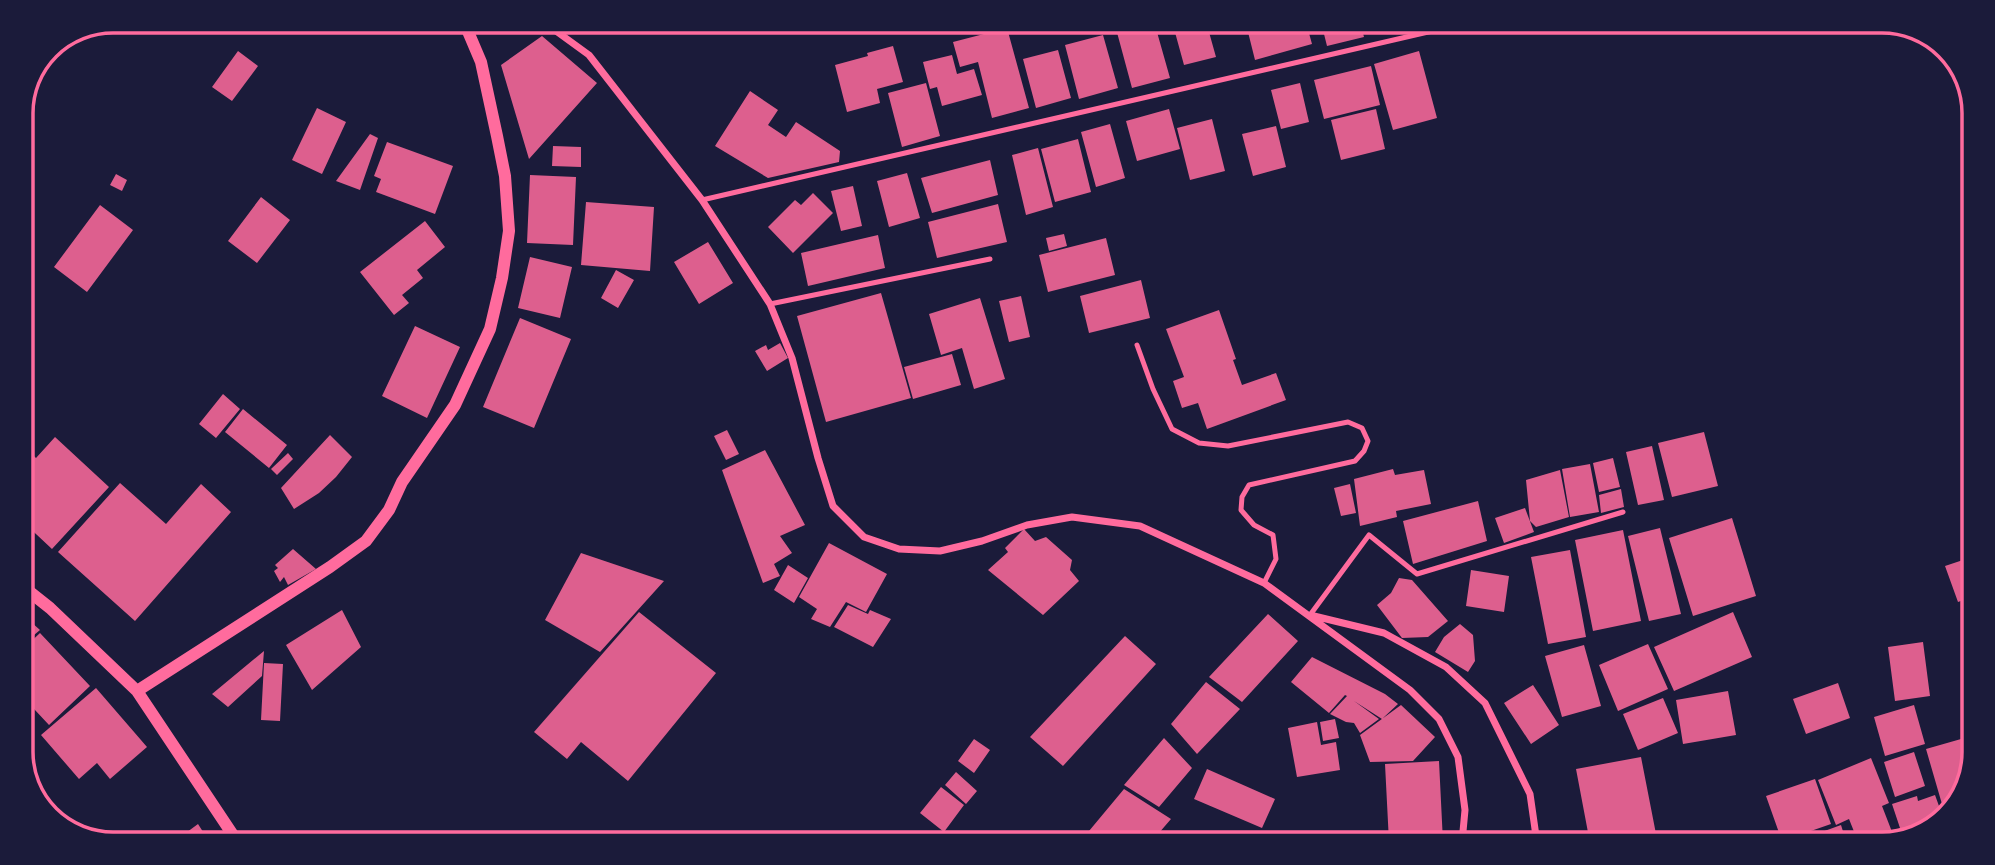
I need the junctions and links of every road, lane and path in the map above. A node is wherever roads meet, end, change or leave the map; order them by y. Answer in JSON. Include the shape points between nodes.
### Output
{"nodes":[{"id":1,"x":469,"y":33,"type":"edge"},
{"id":2,"x":559,"y":33,"type":"edge"},
{"id":3,"x":1424,"y":33,"type":"edge"},
{"id":4,"x":702,"y":200,"type":"junction"},
{"id":5,"x":990,"y":259,"type":"dead end"},
{"id":6,"x":770,"y":304,"type":"junction"},
{"id":7,"x":1137,"y":345,"type":"dead end"},
{"id":8,"x":1623,"y":512,"type":"dead end"},
{"id":9,"x":1264,"y":583,"type":"junction"},
{"id":10,"x":33,"y":595,"type":"edge"},
{"id":11,"x":1310,"y":615,"type":"junction"},
{"id":12,"x":136,"y":691,"type":"junction"},
{"id":13,"x":231,"y":832,"type":"edge"},
{"id":14,"x":1463,"y":832,"type":"edge"},
{"id":15,"x":1535,"y":832,"type":"edge"}],
"edges":[{"from":1,"to":12,"type":"street","via":[[481,62],[497,136],[509,231],[490,329],[455,405],[366,541]]},
{"from":2,"to":4,"type":"street","via":[[589,55]]},
{"from":3,"to":4,"type":"lane"},
{"from":4,"to":6,"type":"street"},
{"from":5,"to":6,"type":"lane"},
{"from":6,"to":9,"type":"street","via":[[792,358],[833,506],[863,537],[899,550],[940,551],[1072,517],[1139,526]]},
{"from":7,"to":9,"type":"lane","via":[[1172,429],[1199,443],[1228,446],[1348,422],[1362,428],[1368,441],[1355,461],[1249,485],[1241,510],[1254,525],[1273,535],[1276,559]]},
{"from":8,"to":11,"type":"lane","via":[[1417,574],[1369,535]]},
{"from":9,"to":11,"type":"street"},
{"from":10,"to":12,"type":"street"},
{"from":11,"to":14,"type":"street","via":[[1410,690],[1439,719],[1458,757],[1465,810]]},
{"from":11,"to":15,"type":"street","via":[[1384,633],[1446,667],[1485,703],[1530,794]]},
{"from":12,"to":13,"type":"street"}]}
